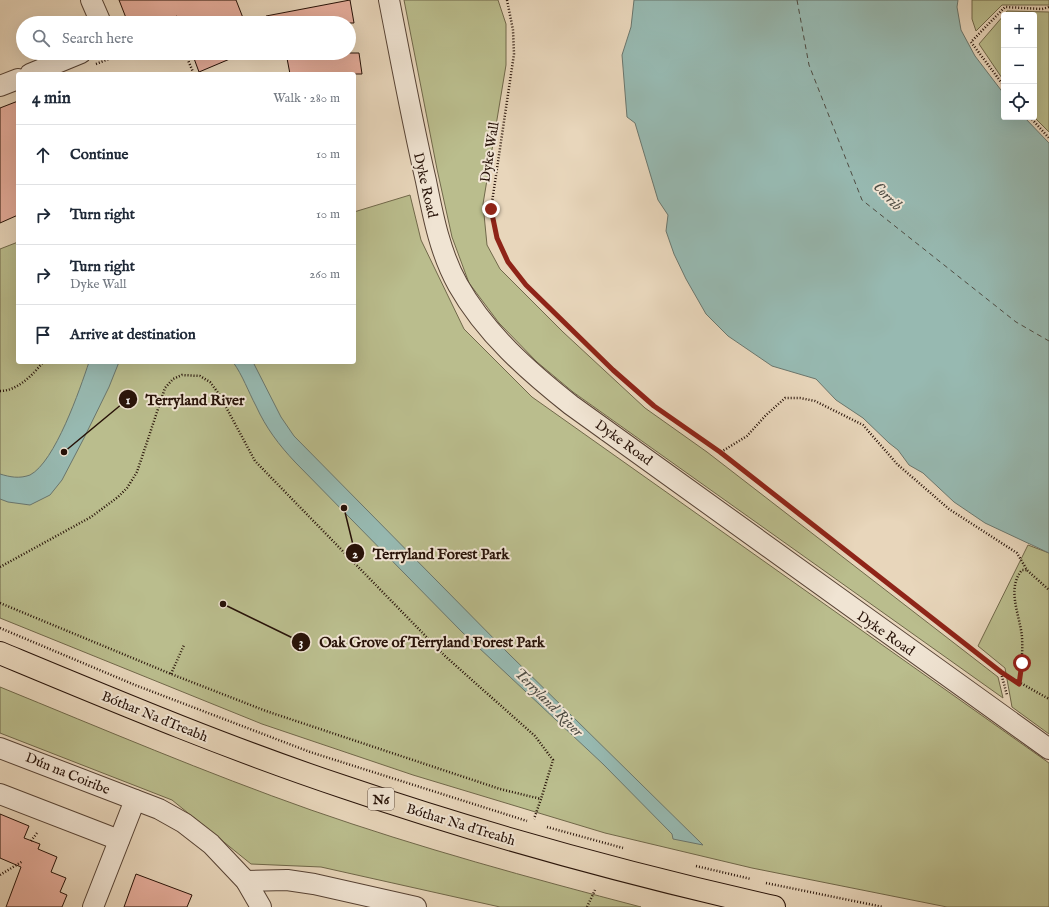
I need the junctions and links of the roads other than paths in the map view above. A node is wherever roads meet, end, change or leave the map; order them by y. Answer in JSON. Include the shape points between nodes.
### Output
{"nodes":[{"id":1,"x":91,"y":0,"type":"edge"},
{"id":2,"x":390,"y":0,"type":"edge"},
{"id":3,"x":98,"y":16,"type":"edge"},
{"id":4,"x":64,"y":60,"type":"edge"},
{"id":5,"x":35,"y":72,"type":"edge"},
{"id":6,"x":16,"y":80,"type":"edge"},
{"id":7,"x":0,"y":86,"type":"edge"},
{"id":8,"x":0,"y":653,"type":"edge"},
{"id":9,"x":0,"y":748,"type":"edge"},
{"id":10,"x":1049,"y":749,"type":"edge"},
{"id":11,"x":0,"y":794,"type":"edge"},
{"id":12,"x":135,"y":800,"type":"junction"},
{"id":13,"x":119,"y":840,"type":"junction"},
{"id":14,"x":246,"y":881,"type":"junction"},
{"id":15,"x":93,"y":907,"type":"edge"},
{"id":16,"x":261,"y":907,"type":"edge"},
{"id":17,"x":416,"y":907,"type":"edge"},
{"id":18,"x":774,"y":907,"type":"edge"}],
"edges":[{"from":1,"to":3,"type":"street"},
{"from":2,"to":10,"type":"street","name":"Dyke Road","via":[[416,138],[446,259],[457,284],[495,336],[522,364],[572,405]]},
{"from":4,"to":5,"type":"street"},
{"from":6,"to":7,"type":"street"},
{"from":8,"to":18,"type":"highway","name":"Bóthar Na dTreabh","number":"N6","via":[[133,708],[343,787],[605,866]]},
{"from":9,"to":12,"type":"street","name":"Dún na Coiribe"},
{"from":11,"to":13,"type":"street"},
{"from":12,"to":13,"type":"street"},
{"from":12,"to":14,"type":"street","name":"Dún na Coiribe","via":[[159,809],[184,823],[211,844]]},
{"from":13,"to":15,"type":"street"},
{"from":14,"to":16,"type":"street","name":"Dún na Coiribe"},
{"from":14,"to":17,"type":"street","via":[[287,880],[314,884]]}]}
